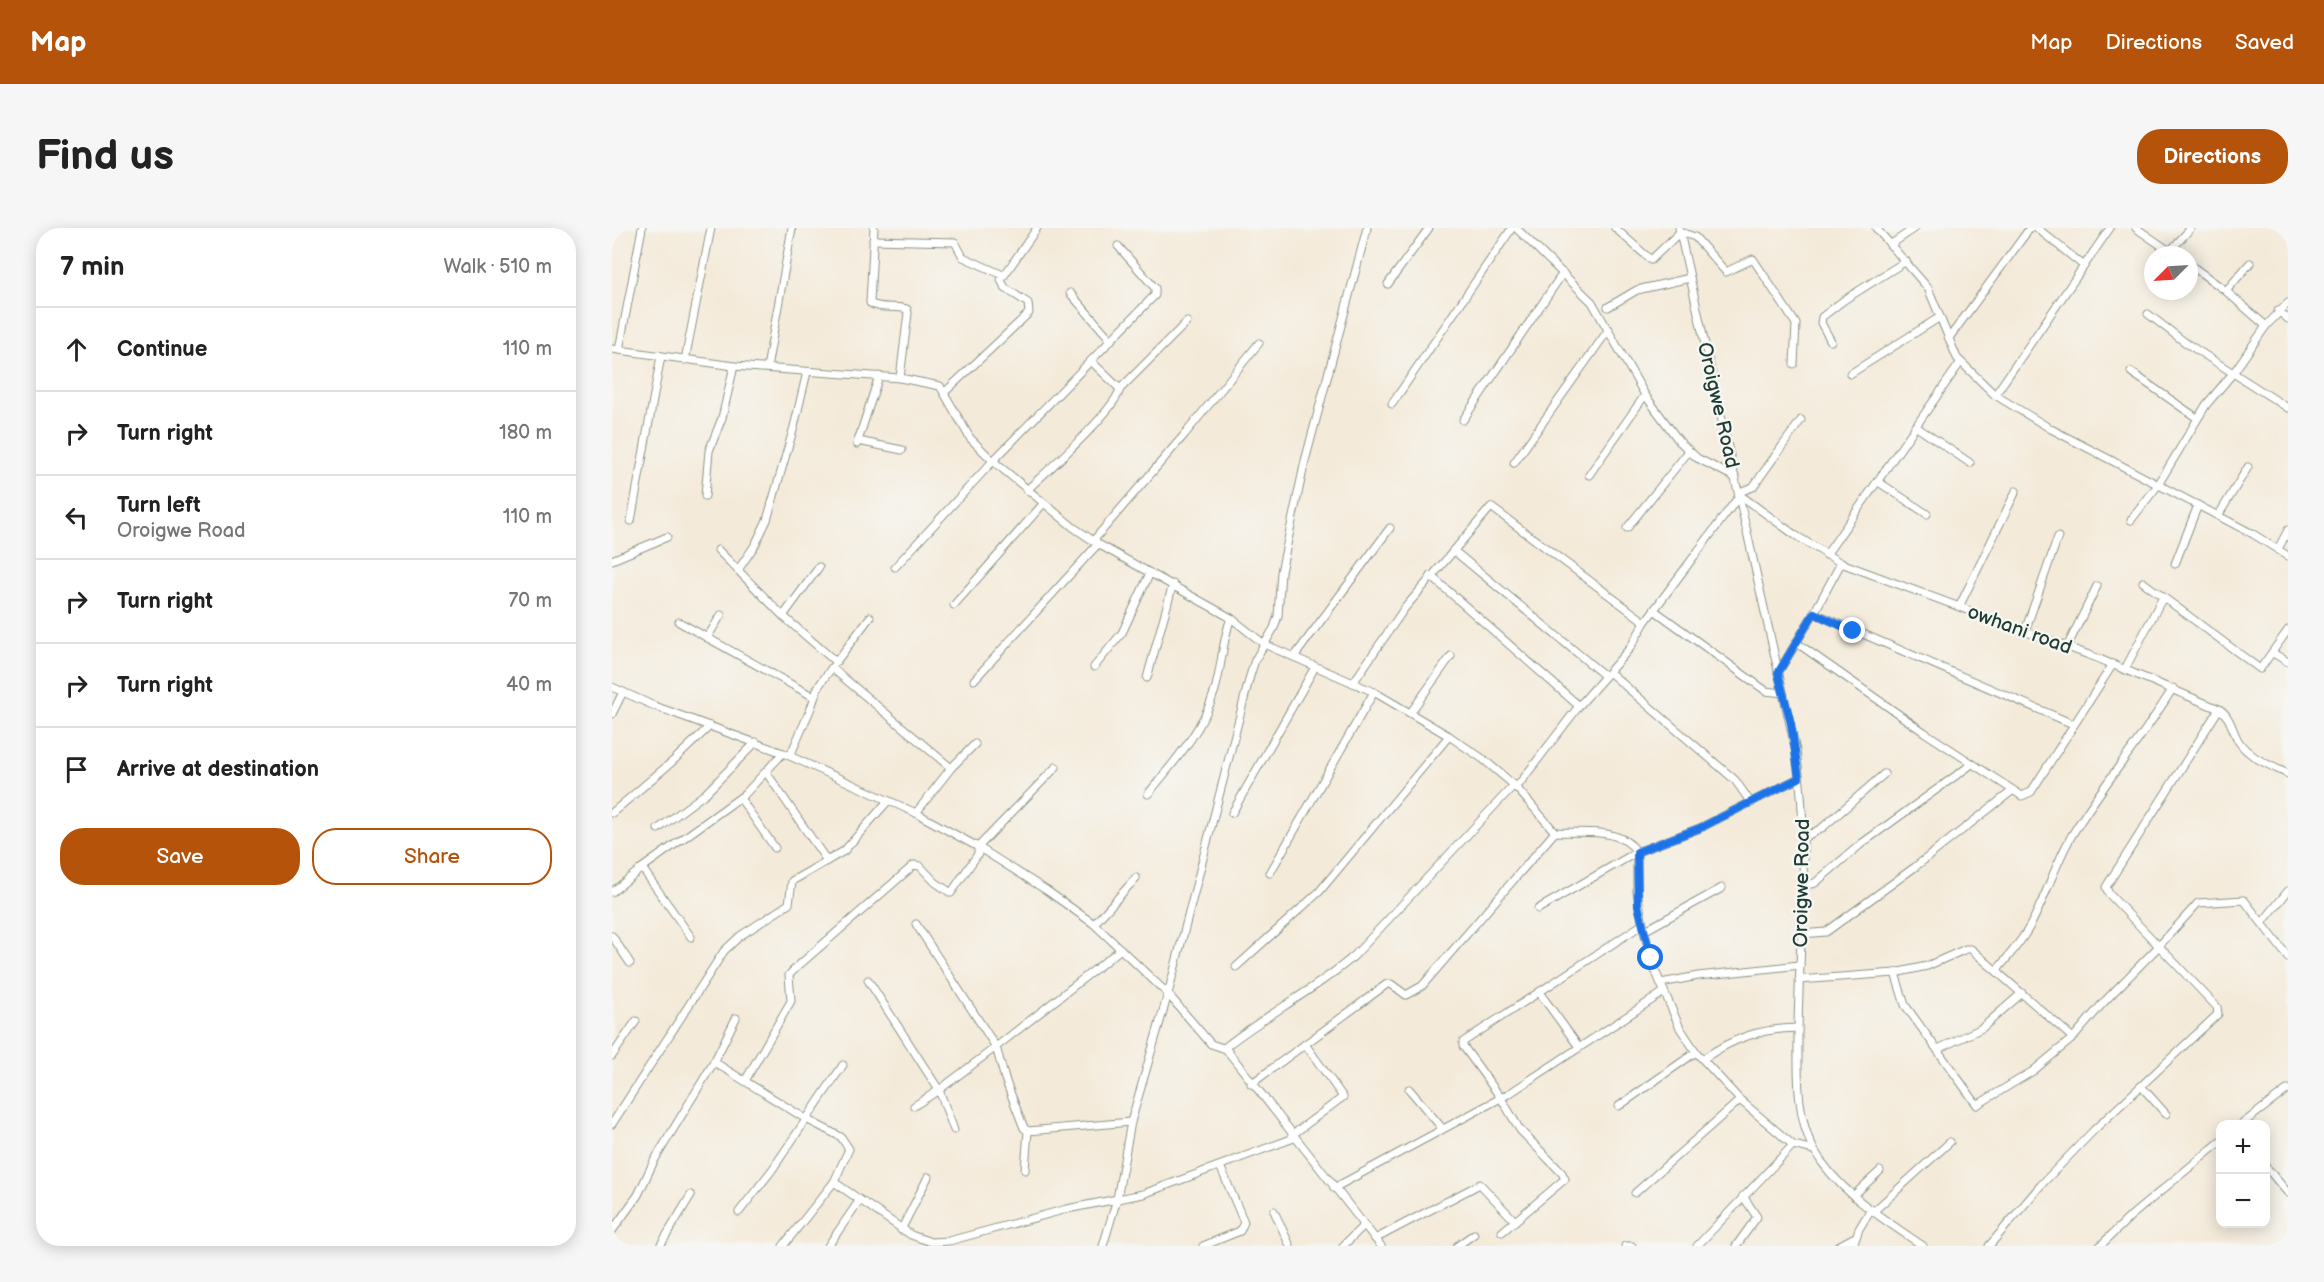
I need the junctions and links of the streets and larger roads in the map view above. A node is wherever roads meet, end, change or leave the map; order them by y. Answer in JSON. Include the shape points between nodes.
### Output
{"nodes":[{"id":1,"x":642,"y":228,"type":"edge"},
{"id":2,"x":711,"y":228,"type":"edge"},
{"id":3,"x":792,"y":228,"type":"edge"},
{"id":4,"x":874,"y":228,"type":"edge"},
{"id":5,"x":1037,"y":228,"type":"edge"},
{"id":6,"x":1367,"y":228,"type":"edge"},
{"id":7,"x":1429,"y":228,"type":"edge"},
{"id":8,"x":1514,"y":228,"type":"edge"},
{"id":9,"x":1615,"y":228,"type":"edge"},
{"id":10,"x":1876,"y":228,"type":"edge"},
{"id":11,"x":1915,"y":228,"type":"edge"},
{"id":12,"x":2030,"y":228,"type":"edge"},
{"id":13,"x":2037,"y":228,"type":"edge"},
{"id":14,"x":2110,"y":228,"type":"edge"},
{"id":15,"x":2136,"y":228,"type":"edge"},
{"id":16,"x":2191,"y":228,"type":"edge"},
{"id":17,"x":1680,"y":230,"type":"edge"},
{"id":18,"x":873,"y":240,"type":"junction"},
{"id":19,"x":1890,"y":245,"type":"junction"},
{"id":20,"x":1118,"y":246,"type":"dead end"},
{"id":21,"x":2162,"y":246,"type":"edge"},
{"id":22,"x":2177,"y":246,"type":"edge"},
{"id":23,"x":1906,"y":261,"type":"junction"},
{"id":24,"x":2250,"y":263,"type":"dead end"},
{"id":25,"x":2084,"y":266,"type":"junction"},
{"id":26,"x":2198,"y":271,"type":"edge"},
{"id":27,"x":1563,"y":273,"type":"junction"},
{"id":28,"x":1003,"y":275,"type":"junction"},
{"id":29,"x":1690,"y":278,"type":"junction"},
{"id":30,"x":1388,"y":284,"type":"dead end"},
{"id":31,"x":2226,"y":291,"type":"junction"},
{"id":32,"x":1070,"y":293,"type":"dead end"},
{"id":33,"x":2288,"y":303,"type":"edge"},
{"id":34,"x":1608,"y":307,"type":"dead end"},
{"id":35,"x":2278,"y":312,"type":"junction"},
{"id":36,"x":2148,"y":314,"type":"dead end"},
{"id":37,"x":1940,"y":317,"type":"junction"},
{"id":38,"x":2288,"y":319,"type":"edge"},
{"id":39,"x":1187,"y":322,"type":"dead end"},
{"id":40,"x":2266,"y":326,"type":"junction"},
{"id":41,"x":1609,"y":329,"type":"junction"},
{"id":42,"x":1948,"y":338,"type":"junction"},
{"id":43,"x":1111,"y":340,"type":"junction"},
{"id":44,"x":1831,"y":341,"type":"dead end"},
{"id":45,"x":1259,"y":343,"type":"dead end"},
{"id":46,"x":616,"y":349,"type":"edge"},
{"id":47,"x":661,"y":356,"type":"junction"},
{"id":48,"x":685,"y":360,"type":"junction"},
{"id":49,"x":1091,"y":361,"type":"junction"},
{"id":50,"x":1960,"y":363,"type":"junction"},
{"id":51,"x":1794,"y":364,"type":"dead end"},
{"id":52,"x":734,"y":366,"type":"junction"},
{"id":53,"x":766,"y":368,"type":"junction"},
{"id":54,"x":807,"y":372,"type":"junction"},
{"id":55,"x":2131,"y":372,"type":"dead end"},
{"id":56,"x":2234,"y":372,"type":"junction"},
{"id":57,"x":1850,"y":374,"type":"dead end"},
{"id":58,"x":879,"y":376,"type":"junction"},
{"id":59,"x":900,"y":378,"type":"junction"},
{"id":60,"x":1120,"y":389,"type":"junction"},
{"id":61,"x":945,"y":392,"type":"junction"},
{"id":62,"x":1645,"y":395,"type":"junction"},
{"id":63,"x":1995,"y":395,"type":"junction"},
{"id":64,"x":1392,"y":404,"type":"dead end"},
{"id":65,"x":2288,"y":408,"type":"edge"},
{"id":66,"x":2197,"y":418,"type":"junction"},
{"id":67,"x":1463,"y":420,"type":"dead end"},
{"id":68,"x":1800,"y":420,"type":"dead end"},
{"id":69,"x":1916,"y":426,"type":"junction"},
{"id":70,"x":902,"y":450,"type":"dead end"},
{"id":71,"x":1689,"y":451,"type":"junction"},
{"id":72,"x":993,"y":461,"type":"junction"},
{"id":73,"x":1514,"y":463,"type":"dead end"},
{"id":74,"x":1970,"y":463,"type":"dead end"},
{"id":75,"x":2248,"y":466,"type":"dead end"},
{"id":76,"x":1589,"y":475,"type":"dead end"},
{"id":77,"x":1736,"y":478,"type":"junction"},
{"id":78,"x":1877,"y":481,"type":"junction"},
{"id":79,"x":2158,"y":485,"type":"junction"},
{"id":80,"x":1027,"y":490,"type":"junction"},
{"id":81,"x":2016,"y":491,"type":"dead end"},
{"id":82,"x":1740,"y":493,"type":"junction"},
{"id":83,"x":705,"y":496,"type":"dead end"},
{"id":84,"x":1043,"y":504,"type":"junction"},
{"id":85,"x":2198,"y":506,"type":"junction"},
{"id":86,"x":1927,"y":514,"type":"dead end"},
{"id":87,"x":2218,"y":516,"type":"junction"},
{"id":88,"x":2131,"y":520,"type":"dead end"},
{"id":89,"x":631,"y":521,"type":"dead end"},
{"id":90,"x":1390,"y":528,"type":"dead end"},
{"id":91,"x":1628,"y":528,"type":"dead end"},
{"id":92,"x":2288,"y":530,"type":"edge"},
{"id":93,"x":667,"y":537,"type":"dead end"},
{"id":94,"x":2058,"y":537,"type":"dead end"},
{"id":95,"x":1095,"y":542,"type":"junction"},
{"id":96,"x":2278,"y":549,"type":"junction"},
{"id":97,"x":717,"y":550,"type":"dead end"},
{"id":98,"x":1453,"y":550,"type":"junction"},
{"id":99,"x":1826,"y":555,"type":"junction"},
{"id":100,"x":2288,"y":556,"type":"edge"},
{"id":101,"x":612,"y":560,"type":"edge"},
{"id":102,"x":1841,"y":563,"type":"junction"},
{"id":103,"x":2175,"y":564,"type":"dead end"},
{"id":104,"x":819,"y":567,"type":"dead end"},
{"id":105,"x":895,"y":567,"type":"dead end"},
{"id":106,"x":738,"y":570,"type":"junction"},
{"id":107,"x":1150,"y":573,"type":"junction"},
{"id":108,"x":1431,"y":576,"type":"junction"},
{"id":109,"x":2143,"y":582,"type":"dead end"},
{"id":110,"x":1173,"y":584,"type":"junction"},
{"id":111,"x":2097,"y":586,"type":"dead end"},
{"id":112,"x":2163,"y":597,"type":"junction"},
{"id":113,"x":954,"y":605,"type":"dead end"},
{"id":114,"x":1959,"y":607,"type":"junction"},
{"id":115,"x":1654,"y":610,"type":"junction"},
{"id":116,"x":1814,"y":613,"type":"junction"},
{"id":117,"x":722,"y":615,"type":"dead end"},
{"id":118,"x":783,"y":616,"type":"junction"},
{"id":119,"x":870,"y":617,"type":"dead end"},
{"id":120,"x":1231,"y":618,"type":"junction"},
{"id":121,"x":680,"y":622,"type":"dead end"},
{"id":122,"x":1645,"y":622,"type":"junction"},
{"id":123,"x":2288,"y":630,"type":"edge"},
{"id":124,"x":2025,"y":631,"type":"junction"},
{"id":125,"x":707,"y":638,"type":"junction"},
{"id":126,"x":1797,"y":643,"type":"junction"},
{"id":127,"x":1264,"y":644,"type":"junction"},
{"id":128,"x":2067,"y":647,"type":"junction"},
{"id":129,"x":2273,"y":652,"type":"junction"},
{"id":130,"x":1452,"y":656,"type":"dead end"},
{"id":131,"x":1294,"y":657,"type":"junction"},
{"id":132,"x":2288,"y":662,"type":"edge"},
{"id":133,"x":2113,"y":664,"type":"junction"},
{"id":134,"x":834,"y":665,"type":"junction"},
{"id":135,"x":1094,"y":667,"type":"dead end"},
{"id":136,"x":1315,"y":667,"type":"junction"},
{"id":137,"x":2125,"y":669,"type":"junction"},
{"id":138,"x":1778,"y":673,"type":"junction"},
{"id":139,"x":1607,"y":674,"type":"junction"},
{"id":140,"x":1147,"y":678,"type":"dead end"},
{"id":141,"x":974,"y":680,"type":"dead end"},
{"id":142,"x":1353,"y":683,"type":"junction"},
{"id":143,"x":612,"y":687,"type":"edge"},
{"id":144,"x":2173,"y":688,"type":"junction"},
{"id":145,"x":624,"y":692,"type":"junction"},
{"id":146,"x":1374,"y":692,"type":"junction"},
{"id":147,"x":1783,"y":693,"type":"junction"},
{"id":148,"x":814,"y":697,"type":"junction"},
{"id":149,"x":1579,"y":706,"type":"junction"},
{"id":150,"x":2219,"y":709,"type":"junction"},
{"id":151,"x":1411,"y":712,"type":"junction"},
{"id":152,"x":612,"y":714,"type":"edge"},
{"id":153,"x":2073,"y":724,"type":"junction"},
{"id":154,"x":710,"y":726,"type":"junction"},
{"id":155,"x":1449,"y":736,"type":"junction"},
{"id":156,"x":756,"y":742,"type":"junction"},
{"id":157,"x":975,"y":744,"type":"dead end"},
{"id":158,"x":787,"y":754,"type":"junction"},
{"id":159,"x":1972,"y":764,"type":"junction"},
{"id":160,"x":1056,"y":767,"type":"dead end"},
{"id":161,"x":951,"y":768,"type":"junction"},
{"id":162,"x":766,"y":772,"type":"junction"},
{"id":163,"x":1884,"y":774,"type":"dead end"},
{"id":164,"x":2288,"y":774,"type":"edge"},
{"id":165,"x":1799,"y":778,"type":"junction"},
{"id":166,"x":1515,"y":786,"type":"junction"},
{"id":167,"x":2012,"y":791,"type":"junction"},
{"id":168,"x":1148,"y":794,"type":"dead end"},
{"id":169,"x":740,"y":798,"type":"junction"},
{"id":170,"x":887,"y":802,"type":"junction"},
{"id":171,"x":1751,"y":803,"type":"junction"},
{"id":172,"x":612,"y":813,"type":"edge"},
{"id":173,"x":916,"y":813,"type":"junction"},
{"id":174,"x":1232,"y":813,"type":"dead end"},
{"id":175,"x":658,"y":829,"type":"dead end"},
{"id":176,"x":1556,"y":832,"type":"junction"},
{"id":177,"x":1803,"y":838,"type":"junction"},
{"id":178,"x":978,"y":847,"type":"junction"},
{"id":179,"x":776,"y":848,"type":"dead end"},
{"id":180,"x":1637,"y":852,"type":"junction"},
{"id":181,"x":827,"y":861,"type":"junction"},
{"id":182,"x":642,"y":868,"type":"junction"},
{"id":183,"x":1269,"y":873,"type":"dead end"},
{"id":184,"x":1137,"y":878,"type":"dead end"},
{"id":185,"x":1802,"y":886,"type":"junction"},
{"id":186,"x":1722,"y":888,"type":"dead end"},
{"id":187,"x":2288,"y":891,"type":"edge"},
{"id":188,"x":612,"y":892,"type":"edge"},
{"id":189,"x":1538,"y":909,"type":"dead end"},
{"id":190,"x":2262,"y":923,"type":"junction"},
{"id":191,"x":916,"y":924,"type":"dead end"},
{"id":192,"x":1094,"y":924,"type":"junction"},
{"id":193,"x":1644,"y":927,"type":"junction"},
{"id":194,"x":1801,"y":934,"type":"junction"},
{"id":195,"x":612,"y":936,"type":"edge"},
{"id":196,"x":691,"y":937,"type":"dead end"},
{"id":197,"x":2158,"y":947,"type":"junction"},
{"id":198,"x":1121,"y":949,"type":"junction"},
{"id":199,"x":2288,"y":957,"type":"edge"},
{"id":200,"x":630,"y":963,"type":"dead end"},
{"id":201,"x":1800,"y":965,"type":"junction"},
{"id":202,"x":1236,"y":967,"type":"dead end"},
{"id":203,"x":1997,"y":970,"type":"junction"},
{"id":204,"x":1895,"y":973,"type":"junction"},
{"id":205,"x":868,"y":980,"type":"dead end"},
{"id":206,"x":1799,"y":980,"type":"junction"},
{"id":207,"x":1660,"y":983,"type":"junction"},
{"id":208,"x":1539,"y":992,"type":"junction"},
{"id":209,"x":1664,"y":992,"type":"junction"},
{"id":210,"x":2022,"y":993,"type":"junction"},
{"id":211,"x":1168,"y":994,"type":"junction"},
{"id":212,"x":735,"y":1018,"type":"dead end"},
{"id":213,"x":636,"y":1022,"type":"dead end"},
{"id":214,"x":1798,"y":1028,"type":"junction"},
{"id":215,"x":2073,"y":1038,"type":"junction"},
{"id":216,"x":1305,"y":1044,"type":"junction"},
{"id":217,"x":996,"y":1047,"type":"junction"},
{"id":218,"x":1579,"y":1047,"type":"junction"},
{"id":219,"x":1224,"y":1048,"type":"junction"},
{"id":220,"x":1938,"y":1049,"type":"junction"},
{"id":221,"x":1696,"y":1052,"type":"junction"},
{"id":222,"x":612,"y":1056,"type":"edge"},
{"id":223,"x":1703,"y":1059,"type":"junction"},
{"id":224,"x":714,"y":1062,"type":"junction"},
{"id":225,"x":843,"y":1065,"type":"dead end"},
{"id":226,"x":745,"y":1081,"type":"junction"},
{"id":227,"x":1251,"y":1084,"type":"junction"},
{"id":228,"x":2141,"y":1086,"type":"junction"},
{"id":229,"x":1409,"y":1089,"type":"dead end"},
{"id":230,"x":2288,"y":1089,"type":"edge"},
{"id":231,"x":939,"y":1090,"type":"junction"},
{"id":232,"x":1501,"y":1098,"type":"junction"},
{"id":233,"x":1740,"y":1100,"type":"junction"},
{"id":234,"x":914,"y":1106,"type":"dead end"},
{"id":235,"x":1619,"y":1106,"type":"dead end"},
{"id":236,"x":2166,"y":1114,"type":"dead end"},
{"id":237,"x":806,"y":1119,"type":"junction"},
{"id":238,"x":2248,"y":1120,"type":"edge"},
{"id":239,"x":1131,"y":1122,"type":"junction"},
{"id":240,"x":612,"y":1124,"type":"edge"},
{"id":241,"x":1442,"y":1128,"type":"junction"},
{"id":242,"x":954,"y":1130,"type":"dead end"},
{"id":243,"x":1028,"y":1131,"type":"junction"},
{"id":244,"x":1293,"y":1137,"type":"junction"},
{"id":245,"x":1950,"y":1142,"type":"dead end"},
{"id":246,"x":2216,"y":1145,"type":"edge"},
{"id":247,"x":1793,"y":1146,"type":"junction"},
{"id":248,"x":1814,"y":1150,"type":"junction"},
{"id":249,"x":1220,"y":1166,"type":"junction"},
{"id":250,"x":1025,"y":1170,"type":"dead end"},
{"id":251,"x":1880,"y":1171,"type":"dead end"},
{"id":252,"x":2270,"y":1172,"type":"edge"},
{"id":253,"x":928,"y":1177,"type":"dead end"},
{"id":254,"x":834,"y":1182,"type":"junction"},
{"id":255,"x":1334,"y":1188,"type":"junction"},
{"id":256,"x":2288,"y":1192,"type":"edge"},
{"id":257,"x":1635,"y":1193,"type":"dead end"},
{"id":258,"x":691,"y":1195,"type":"dead end"},
{"id":259,"x":1743,"y":1196,"type":"junction"},
{"id":260,"x":1854,"y":1196,"type":"junction"},
{"id":261,"x":1117,"y":1199,"type":"junction"},
{"id":262,"x":859,"y":1201,"type":"junction"},
{"id":263,"x":1872,"y":1210,"type":"junction"},
{"id":264,"x":1274,"y":1211,"type":"dead end"},
{"id":265,"x":739,"y":1212,"type":"dead end"},
{"id":266,"x":1515,"y":1221,"type":"junction"},
{"id":267,"x":1364,"y":1225,"type":"junction"},
{"id":268,"x":901,"y":1230,"type":"junction"},
{"id":269,"x":612,"y":1231,"type":"edge"},
{"id":270,"x":1502,"y":1232,"type":"dead end"},
{"id":271,"x":1474,"y":1234,"type":"dead end"},
{"id":272,"x":1855,"y":1237,"type":"junction"},
{"id":273,"x":1375,"y":1239,"type":"junction"},
{"id":274,"x":950,"y":1243,"type":"edge"},
{"id":275,"x":930,"y":1244,"type":"edge"},
{"id":276,"x":660,"y":1246,"type":"edge"},
{"id":277,"x":783,"y":1246,"type":"edge"},
{"id":278,"x":828,"y":1246,"type":"edge"},
{"id":279,"x":1103,"y":1246,"type":"edge"},
{"id":280,"x":1203,"y":1246,"type":"edge"},
{"id":281,"x":1290,"y":1246,"type":"edge"},
{"id":282,"x":1343,"y":1246,"type":"edge"},
{"id":283,"x":1381,"y":1246,"type":"edge"},
{"id":284,"x":1457,"y":1246,"type":"edge"},
{"id":285,"x":1625,"y":1246,"type":"edge"},
{"id":286,"x":1632,"y":1246,"type":"edge"},
{"id":287,"x":1697,"y":1246,"type":"edge"},
{"id":288,"x":1736,"y":1246,"type":"edge"},
{"id":289,"x":1838,"y":1246,"type":"edge"},
{"id":290,"x":1853,"y":1246,"type":"edge"},
{"id":291,"x":1923,"y":1246,"type":"edge"},
{"id":292,"x":1989,"y":1246,"type":"edge"},
{"id":293,"x":2100,"y":1246,"type":"edge"}],
"edges":[{"from":1,"to":46,"type":"street"},
{"from":2,"to":48,"type":"street"},
{"from":3,"to":53,"type":"street"},
{"from":4,"to":18,"type":"street"},
{"from":5,"to":28,"type":"street"},
{"from":6,"to":127,"type":"street","via":[[1305,461],[1281,572],[1278,616]]},
{"from":7,"to":30,"type":"street"},
{"from":8,"to":27,"type":"street"},
{"from":8,"to":64,"type":"street"},
{"from":9,"to":17,"type":"street","via":[[1651,260]]},
{"from":10,"to":19,"type":"street"},
{"from":11,"to":19,"type":"street"},
{"from":12,"to":42,"type":"street"},
{"from":13,"to":25,"type":"street"},
{"from":14,"to":25,"type":"street"},
{"from":15,"to":21,"type":"street"},
{"from":16,"to":22,"type":"street"},
{"from":17,"to":29,"type":"street","name":"Oroigwe Road"},
{"from":17,"to":51,"type":"street","via":[[1695,237],[1726,272],[1751,258],[1756,261],[1796,324]]},
{"from":18,"to":28,"type":"street","via":[[955,243],[963,257]]},
{"from":18,"to":59,"type":"street","via":[[870,303],[903,307],[908,313]]},
{"from":19,"to":23,"type":"street"},
{"from":20,"to":43,"type":"street","via":[[1156,292]]},
{"from":23,"to":37,"type":"street","via":[[1928,288]]},
{"from":23,"to":44,"type":"street","via":[[1822,316],[1821,323]]},
{"from":24,"to":31,"type":"street"},
{"from":25,"to":63,"type":"street"},
{"from":26,"to":31,"type":"street"},
{"from":27,"to":41,"type":"street","via":[[1592,302]]},
{"from":27,"to":67,"type":"street"},
{"from":28,"to":61,"type":"street","via":[[1002,284],[1028,303],[1029,313]]},
{"from":29,"to":34,"type":"street","via":[[1637,290]]},
{"from":29,"to":77,"type":"street","name":"Oroigwe Road"},
{"from":31,"to":40,"type":"street"},
{"from":32,"to":43,"type":"street"},
{"from":33,"to":35,"type":"street"},
{"from":35,"to":38,"type":"street"},
{"from":35,"to":40,"type":"street"},
{"from":36,"to":56,"type":"street"},
{"from":37,"to":42,"type":"street"},
{"from":37,"to":57,"type":"street"},
{"from":39,"to":60,"type":"street"},
{"from":40,"to":56,"type":"street"},
{"from":41,"to":62,"type":"street"},
{"from":41,"to":73,"type":"street"},
{"from":42,"to":50,"type":"street"},
{"from":43,"to":49,"type":"street"},
{"from":45,"to":95,"type":"street"},
{"from":46,"to":47,"type":"street"},
{"from":47,"to":48,"type":"street"},
{"from":47,"to":89,"type":"street"},
{"from":48,"to":52,"type":"street"},
{"from":49,"to":60,"type":"street"},
{"from":49,"to":72,"type":"street"},
{"from":50,"to":63,"type":"street"},
{"from":50,"to":69,"type":"street"},
{"from":52,"to":53,"type":"street"},
{"from":52,"to":83,"type":"street","via":[[722,418],[709,451]]},
{"from":53,"to":54,"type":"street"},
{"from":54,"to":58,"type":"street"},
{"from":54,"to":106,"type":"street","via":[[767,520]]},
{"from":55,"to":66,"type":"street"},
{"from":56,"to":65,"type":"street"},
{"from":56,"to":66,"type":"street"},
{"from":58,"to":59,"type":"street"},
{"from":58,"to":70,"type":"street","via":[[858,442]]},
{"from":59,"to":61,"type":"street","via":[[935,384]]},
{"from":60,"to":80,"type":"street","via":[[1106,412]]},
{"from":61,"to":72,"type":"street","via":[[965,433]]},
{"from":62,"to":71,"type":"street"},
{"from":62,"to":76,"type":"street"},
{"from":63,"to":79,"type":"street"},
{"from":66,"to":79,"type":"street"},
{"from":68,"to":82,"type":"street","via":[[1753,487]]},
{"from":69,"to":74,"type":"street"},
{"from":69,"to":78,"type":"street"},
{"from":71,"to":77,"type":"street"},
{"from":71,"to":91,"type":"street"},
{"from":72,"to":80,"type":"street"},
{"from":72,"to":105,"type":"street"},
{"from":75,"to":87,"type":"street"},
{"from":77,"to":82,"type":"street","name":"Oroigwe Road"},
{"from":78,"to":86,"type":"street"},
{"from":78,"to":99,"type":"street"},
{"from":79,"to":85,"type":"street"},
{"from":79,"to":88,"type":"street"},
{"from":80,"to":84,"type":"street"},
{"from":81,"to":114,"type":"street"},
{"from":82,"to":99,"type":"street","name":"owhani road"},
{"from":82,"to":115,"type":"street"},
{"from":82,"to":138,"type":"street","name":"Oroigwe Road"},
{"from":84,"to":95,"type":"street"},
{"from":84,"to":113,"type":"street"},
{"from":85,"to":87,"type":"street"},
{"from":85,"to":103,"type":"street"},
{"from":87,"to":96,"type":"street"},
{"from":90,"to":131,"type":"street"},
{"from":92,"to":96,"type":"street"},
{"from":93,"to":101,"type":"street"},
{"from":94,"to":124,"type":"street"},
{"from":95,"to":107,"type":"street"},
{"from":95,"to":141,"type":"street"},
{"from":96,"to":100,"type":"street"},
{"from":97,"to":106,"type":"street"},
{"from":98,"to":108,"type":"street"},
{"from":98,"to":122,"type":"street","via":[[1493,506]]},
{"from":98,"to":139,"type":"street"},
{"from":99,"to":102,"type":"street","name":"owhani road"},
{"from":102,"to":114,"type":"street","name":"owhani road"},
{"from":102,"to":116,"type":"street"},
{"from":104,"to":118,"type":"street"},
{"from":106,"to":118,"type":"street"},
{"from":107,"to":110,"type":"street"},
{"from":107,"to":135,"type":"street","via":[[1122,633]]},
{"from":108,"to":142,"type":"street"},
{"from":108,"to":149,"type":"street"},
{"from":109,"to":112,"type":"street"},
{"from":110,"to":120,"type":"street"},
{"from":110,"to":140,"type":"street"},
{"from":111,"to":128,"type":"street"},
{"from":112,"to":129,"type":"street","via":[[2258,668]]},
{"from":112,"to":137,"type":"street"},
{"from":114,"to":124,"type":"street","name":"owhani road"},
{"from":115,"to":122,"type":"street"},
{"from":115,"to":147,"type":"street","via":[[1766,691]]},
{"from":116,"to":126,"type":"street"},
{"from":116,"to":153,"type":"street"},
{"from":117,"to":125,"type":"street"},
{"from":118,"to":134,"type":"street"},
{"from":119,"to":134,"type":"street"},
{"from":120,"to":127,"type":"street"},
{"from":120,"to":168,"type":"street","via":[[1215,688],[1203,720]]},
{"from":121,"to":125,"type":"street"},
{"from":122,"to":139,"type":"street","via":[[1630,648]]},
{"from":123,"to":129,"type":"street"},
{"from":124,"to":128,"type":"street","name":"owhani road"},
{"from":125,"to":148,"type":"street"},
{"from":126,"to":138,"type":"street"},
{"from":126,"to":159,"type":"street"},
{"from":127,"to":131,"type":"street"},
{"from":127,"to":211,"type":"street","via":[[1250,676]]},
{"from":128,"to":133,"type":"street","name":"owhani road"},
{"from":129,"to":132,"type":"street"},
{"from":130,"to":151,"type":"street"},
{"from":131,"to":136,"type":"street"},
{"from":133,"to":137,"type":"street","name":"owhani road"},
{"from":133,"to":153,"type":"street"},
{"from":134,"to":148,"type":"street"},
{"from":134,"to":161,"type":"street"},
{"from":136,"to":142,"type":"street"},
{"from":136,"to":174,"type":"street"},
{"from":137,"to":144,"type":"street","name":"owhani road"},
{"from":138,"to":147,"type":"street","name":"Oroigwe Road"},
{"from":139,"to":149,"type":"street"},
{"from":139,"to":171,"type":"street","via":[[1736,780]]},
{"from":142,"to":146,"type":"street"},
{"from":143,"to":145,"type":"street"},
{"from":144,"to":150,"type":"street","name":"owhani road"},
{"from":144,"to":203,"type":"street","via":[[2152,723],[2097,794],[2050,877],[2029,927]]},
{"from":145,"to":152,"type":"street"},
{"from":145,"to":154,"type":"street"},
{"from":146,"to":151,"type":"street"},
{"from":146,"to":183,"type":"street"},
{"from":147,"to":165,"type":"street","name":"Oroigwe Road"},
{"from":148,"to":158,"type":"street"},
{"from":149,"to":166,"type":"street"},
{"from":150,"to":164,"type":"street","via":[[2226,714],[2242,745],[2260,760]]},
{"from":150,"to":197,"type":"street","via":[[2106,887]]},
{"from":151,"to":155,"type":"street"},
{"from":153,"to":167,"type":"street","via":[[2031,792],[2022,796]]},
{"from":154,"to":156,"type":"street"},
{"from":154,"to":172,"type":"street"},
{"from":155,"to":166,"type":"street"},
{"from":155,"to":202,"type":"street","via":[[1319,892]]},
{"from":156,"to":158,"type":"street"},
{"from":156,"to":175,"type":"street","via":[[706,792]]},
{"from":157,"to":161,"type":"street"},
{"from":158,"to":162,"type":"street"},
{"from":158,"to":170,"type":"street"},
{"from":159,"to":167,"type":"street"},
{"from":159,"to":185,"type":"street","via":[[1861,844],[1815,883]]},
{"from":160,"to":178,"type":"street"},
{"from":161,"to":173,"type":"street"},
{"from":162,"to":169,"type":"street"},
{"from":162,"to":181,"type":"street"},
{"from":163,"to":177,"type":"street","via":[[1822,828]]},
{"from":165,"to":171,"type":"street"},
{"from":165,"to":177,"type":"street","name":"Oroigwe Road"},
{"from":166,"to":176,"type":"street"},
{"from":166,"to":219,"type":"street","via":[[1354,956]]},
{"from":167,"to":194,"type":"street","via":[[1826,932]]},
{"from":169,"to":179,"type":"street"},
{"from":169,"to":182,"type":"street"},
{"from":170,"to":173,"type":"street"},
{"from":170,"to":181,"type":"street","via":[[853,842]]},
{"from":171,"to":180,"type":"street"},
{"from":173,"to":178,"type":"street"},
{"from":176,"to":180,"type":"street","via":[[1612,835]]},
{"from":176,"to":216,"type":"street","via":[[1422,986],[1406,995],[1387,984]]},
{"from":177,"to":185,"type":"street","name":"Oroigwe Road"},
{"from":178,"to":192,"type":"street"},
{"from":178,"to":226,"type":"street","via":[[978,854],[951,893],[914,865],[789,975],[791,1001]]},
{"from":180,"to":189,"type":"street"},
{"from":180,"to":193,"type":"street","via":[[1637,891]]},
{"from":181,"to":240,"type":"street","via":[[792,881],[789,904],[724,951]]},
{"from":182,"to":188,"type":"street"},
{"from":182,"to":196,"type":"street"},
{"from":184,"to":192,"type":"street"},
{"from":185,"to":194,"type":"street","name":"Oroigwe Road"},
{"from":186,"to":193,"type":"street"},
{"from":187,"to":190,"type":"street"},
{"from":190,"to":197,"type":"street","via":[[2244,900],[2201,902]]},
{"from":190,"to":199,"type":"street"},
{"from":191,"to":217,"type":"street"},
{"from":192,"to":198,"type":"street"},
{"from":193,"to":207,"type":"street"},
{"from":193,"to":208,"type":"street"},
{"from":194,"to":201,"type":"street","name":"Oroigwe Road"},
{"from":195,"to":200,"type":"street"},
{"from":197,"to":215,"type":"street"},
{"from":197,"to":228,"type":"street","via":[[2219,1010]]},
{"from":198,"to":211,"type":"street"},
{"from":198,"to":217,"type":"street"},
{"from":201,"to":206,"type":"street","name":"Oroigwe Road"},
{"from":201,"to":207,"type":"street"},
{"from":203,"to":204,"type":"street","via":[[1976,952],[1966,949],[1927,966]]},
{"from":203,"to":210,"type":"street"},
{"from":204,"to":206,"type":"street"},
{"from":204,"to":220,"type":"street","via":[[1905,1005]]},
{"from":205,"to":231,"type":"street"},
{"from":206,"to":214,"type":"street","name":"Oroigwe Road"},
{"from":207,"to":209,"type":"street"},
{"from":208,"to":218,"type":"street"},
{"from":208,"to":232,"type":"street","via":[[1463,1042]]},
{"from":209,"to":218,"type":"street"},
{"from":209,"to":221,"type":"street"},
{"from":210,"to":215,"type":"street"},
{"from":210,"to":220,"type":"street","via":[[1982,1028]]},
{"from":211,"to":219,"type":"street","via":[[1211,1044]]},
{"from":211,"to":239,"type":"street"},
{"from":212,"to":224,"type":"street"},
{"from":213,"to":222,"type":"street"},
{"from":214,"to":223,"type":"street","via":[[1756,1032]]},
{"from":214,"to":248,"type":"street","name":"Oroigwe Road","via":[[1800,1100]]},
{"from":215,"to":220,"type":"street","via":[[2012,1085],[1977,1105]]},
{"from":216,"to":227,"type":"street"},
{"from":216,"to":244,"type":"street","via":[[1343,1097]]},
{"from":217,"to":231,"type":"street"},
{"from":217,"to":243,"type":"street","via":[[1005,1080]]},
{"from":218,"to":232,"type":"street"},
{"from":219,"to":227,"type":"street"},
{"from":221,"to":223,"type":"street"},
{"from":221,"to":235,"type":"street"},
{"from":223,"to":233,"type":"street"},
{"from":224,"to":226,"type":"street"},
{"from":224,"to":269,"type":"street","via":[[638,1195]]},
{"from":225,"to":237,"type":"street"},
{"from":226,"to":237,"type":"street"},
{"from":227,"to":244,"type":"street"},
{"from":228,"to":236,"type":"street"},
{"from":228,"to":292,"type":"street","via":[[2041,1185]]},
{"from":229,"to":241,"type":"street"},
{"from":230,"to":238,"type":"street"},
{"from":231,"to":234,"type":"street"},
{"from":231,"to":242,"type":"street"},
{"from":232,"to":241,"type":"street"},
{"from":232,"to":266,"type":"street","via":[[1520,1130],[1565,1179]]},
{"from":233,"to":247,"type":"street"},
{"from":233,"to":257,"type":"street"},
{"from":237,"to":254,"type":"street","via":[[847,1144],[849,1149]]},
{"from":237,"to":265,"type":"street"},
{"from":239,"to":243,"type":"street"},
{"from":239,"to":261,"type":"street"},
{"from":241,"to":255,"type":"street"},
{"from":243,"to":250,"type":"street"},
{"from":244,"to":249,"type":"street"},
{"from":244,"to":255,"type":"street"},
{"from":245,"to":263,"type":"street"},
{"from":246,"to":293,"type":"street"},
{"from":247,"to":248,"type":"street"},
{"from":247,"to":259,"type":"street"},
{"from":248,"to":260,"type":"street","name":"Oroigwe Road"},
{"from":249,"to":261,"type":"street","via":[[1143,1194]]},
{"from":249,"to":280,"type":"street","via":[[1243,1227]]},
{"from":251,"to":260,"type":"street"},
{"from":252,"to":256,"type":"street"},
{"from":253,"to":268,"type":"street"},
{"from":254,"to":262,"type":"street"},
{"from":254,"to":277,"type":"street"},
{"from":255,"to":267,"type":"street"},
{"from":258,"to":276,"type":"street"},
{"from":259,"to":287,"type":"street"},
{"from":259,"to":288,"type":"street","via":[[1757,1217]]},
{"from":260,"to":263,"type":"street","name":"Oroigwe Road"},
{"from":261,"to":274,"type":"street","via":[[1067,1209]]},
{"from":261,"to":279,"type":"street"},
{"from":262,"to":268,"type":"street"},
{"from":262,"to":278,"type":"street"},
{"from":263,"to":272,"type":"street"},
{"from":263,"to":291,"type":"street","name":"Oroigwe Road"},
{"from":264,"to":281,"type":"street"},
{"from":266,"to":270,"type":"street"},
{"from":266,"to":273,"type":"street","via":[[1480,1184]]},
{"from":267,"to":273,"type":"street"},
{"from":267,"to":282,"type":"street"},
{"from":268,"to":275,"type":"street"},
{"from":271,"to":284,"type":"street"},
{"from":272,"to":289,"type":"street"},
{"from":272,"to":290,"type":"street"},
{"from":273,"to":283,"type":"street"},
{"from":274,"to":275,"type":"street"},
{"from":285,"to":286,"type":"street"}]}
